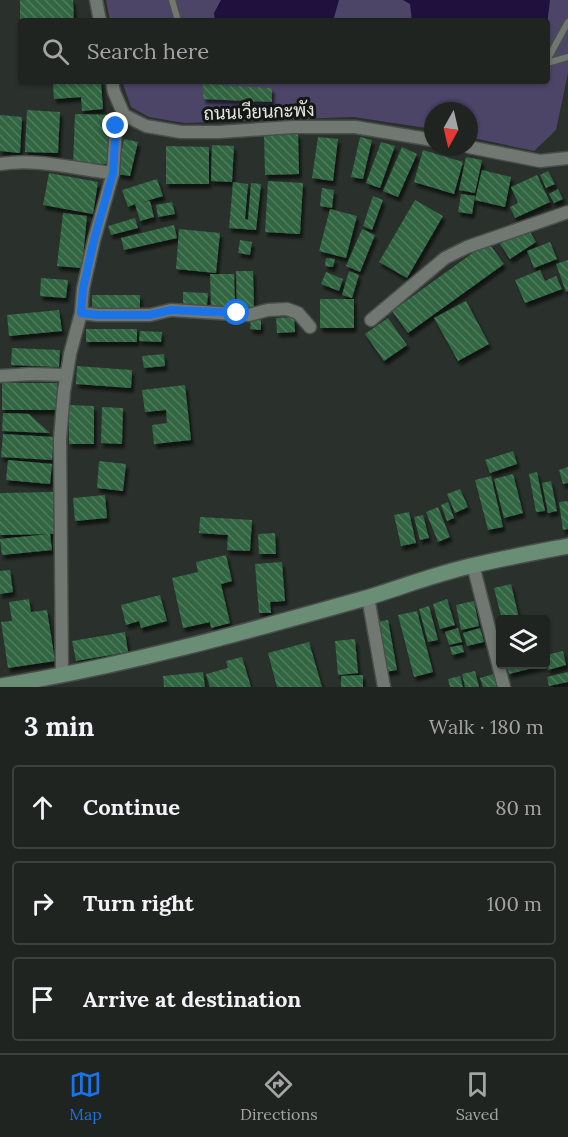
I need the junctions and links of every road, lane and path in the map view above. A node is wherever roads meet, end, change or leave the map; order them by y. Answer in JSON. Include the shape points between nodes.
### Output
{"nodes":[{"id":1,"x":96,"y":0,"type":"edge"},
{"id":2,"x":172,"y":0,"type":"edge"},
{"id":3,"x":99,"y":18,"type":"edge"},
{"id":4,"x":177,"y":18,"type":"edge"},
{"id":5,"x":568,"y":22,"type":"edge"},
{"id":6,"x":550,"y":56,"type":"edge"},
{"id":7,"x":568,"y":57,"type":"edge"},
{"id":8,"x":550,"y":61,"type":"edge"},
{"id":9,"x":113,"y":84,"type":"edge"},
{"id":10,"x":124,"y":115,"type":"junction"},
{"id":11,"x":424,"y":138,"type":"edge"},
{"id":12,"x":478,"y":149,"type":"edge"},
{"id":13,"x":568,"y":158,"type":"edge"},
{"id":14,"x":0,"y":164,"type":"edge"},
{"id":15,"x":113,"y":173,"type":"junction"},
{"id":16,"x":568,"y":212,"type":"edge"},
{"id":17,"x":81,"y":313,"type":"junction"},
{"id":18,"x":371,"y":320,"type":"dead end"},
{"id":19,"x":310,"y":327,"type":"dead end"},
{"id":20,"x":66,"y":375,"type":"junction"},
{"id":21,"x":0,"y":376,"type":"edge"},
{"id":22,"x":568,"y":546,"type":"edge"},
{"id":23,"x":473,"y":565,"type":"junction"},
{"id":24,"x":368,"y":597,"type":"junction"},
{"id":25,"x":62,"y":675,"type":"junction"},
{"id":26,"x":47,"y":683,"type":"edge"},
{"id":27,"x":0,"y":686,"type":"edge"},
{"id":28,"x":384,"y":687,"type":"edge"},
{"id":29,"x":504,"y":687,"type":"edge"}],
"edges":[{"from":1,"to":3,"type":"street"},
{"from":2,"to":4,"type":"lane"},
{"from":5,"to":6,"type":"lane"},
{"from":7,"to":8,"type":"lane"},
{"from":9,"to":10,"type":"street"},
{"from":10,"to":11,"type":"street","name":"ถนนเวียนกะพัง","via":[[146,126],[181,132],[355,127]]},
{"from":10,"to":15,"type":"street","via":[[116,126]]},
{"from":12,"to":13,"type":"street","via":[[540,161]]},
{"from":14,"to":15,"type":"street","via":[[21,161]]},
{"from":15,"to":17,"type":"street","via":[[94,240]]},
{"from":16,"to":18,"type":"street","via":[[445,258]]},
{"from":17,"to":19,"type":"street","via":[[150,315],[171,310],[249,315],[287,309],[298,313]]},
{"from":17,"to":20,"type":"street"},
{"from":20,"to":21,"type":"street"},
{"from":20,"to":25,"type":"street","via":[[60,439]]},
{"from":22,"to":23,"type":"main road"},
{"from":23,"to":24,"type":"main road"},
{"from":23,"to":29,"type":"street"},
{"from":24,"to":25,"type":"main road"},
{"from":24,"to":28,"type":"street"},
{"from":25,"to":26,"type":"main road"},
{"from":26,"to":27,"type":"main road"}]}
